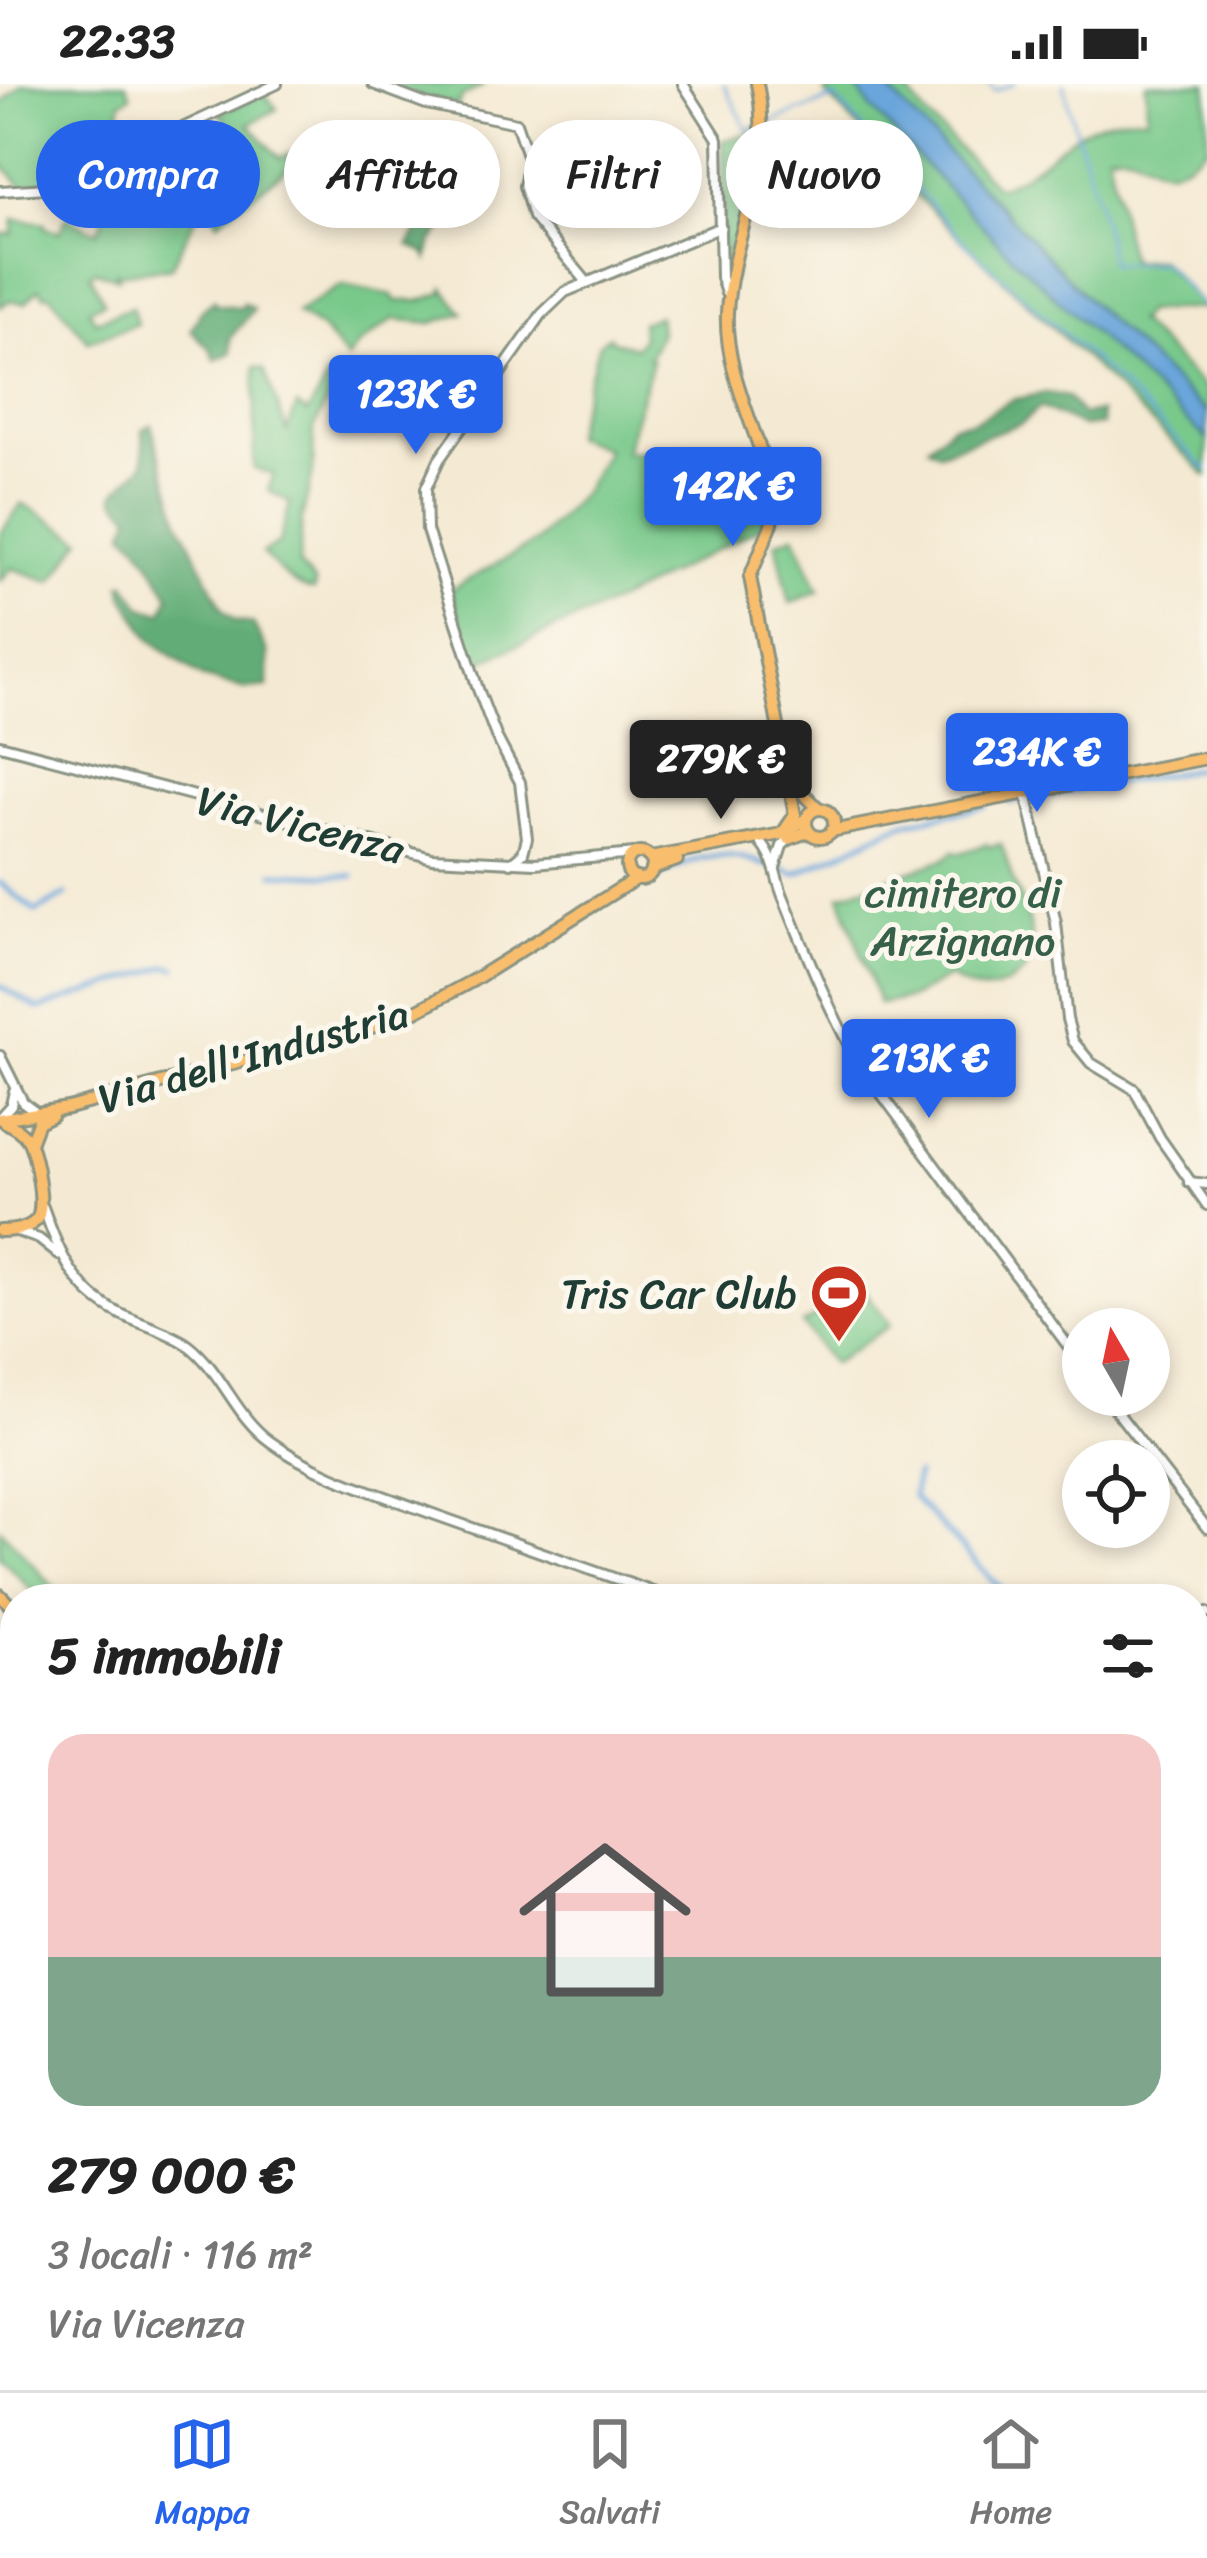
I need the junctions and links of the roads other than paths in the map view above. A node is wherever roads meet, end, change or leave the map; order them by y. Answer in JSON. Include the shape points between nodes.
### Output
{"nodes":[{"id":1,"x":278,"y":84,"type":"edge"},
{"id":2,"x":373,"y":84,"type":"edge"},
{"id":3,"x":683,"y":84,"type":"edge"},
{"id":4,"x":757,"y":84,"type":"edge"},
{"id":5,"x":0,"y":191,"type":"edge"},
{"id":6,"x":721,"y":227,"type":"junction"},
{"id":7,"x":725,"y":278,"type":"junction"},
{"id":8,"x":586,"y":281,"type":"junction"},
{"id":9,"x":0,"y":745,"type":"edge"},
{"id":10,"x":1207,"y":758,"type":"edge"},
{"id":11,"x":790,"y":779,"type":"junction"},
{"id":12,"x":1025,"y":793,"type":"junction"},
{"id":13,"x":811,"y":818,"type":"junction"},
{"id":14,"x":832,"y":824,"type":"junction"},
{"id":15,"x":786,"y":836,"type":"junction"},
{"id":16,"x":527,"y":838,"type":"junction"},
{"id":17,"x":762,"y":844,"type":"junction"},
{"id":18,"x":634,"y":854,"type":"junction"},
{"id":19,"x":607,"y":859,"type":"junction"},
{"id":20,"x":528,"y":860,"type":"junction"},
{"id":21,"x":651,"y":864,"type":"junction"},
{"id":22,"x":630,"y":873,"type":"junction"},
{"id":23,"x":774,"y":875,"type":"junction"},
{"id":24,"x":0,"y":1055,"type":"edge"},
{"id":25,"x":13,"y":1083,"type":"junction"},
{"id":26,"x":68,"y":1108,"type":"junction"},
{"id":27,"x":42,"y":1113,"type":"junction"},
{"id":28,"x":0,"y":1119,"type":"edge"},
{"id":29,"x":30,"y":1143,"type":"junction"},
{"id":30,"x":1188,"y":1181,"type":"junction"},
{"id":31,"x":1207,"y":1185,"type":"edge"},
{"id":32,"x":1205,"y":1202,"type":"edge"},
{"id":33,"x":43,"y":1206,"type":"junction"},
{"id":34,"x":0,"y":1231,"type":"edge"},
{"id":35,"x":15,"y":1231,"type":"junction"},
{"id":36,"x":59,"y":1255,"type":"junction"},
{"id":37,"x":1062,"y":1338,"type":"edge"},
{"id":38,"x":1120,"y":1416,"type":"edge"},
{"id":39,"x":1207,"y":1528,"type":"edge"},
{"id":40,"x":631,"y":1584,"type":"edge"}],
"edges":[{"from":1,"to":5,"type":"street","via":[[160,138],[112,149],[48,188]]},
{"from":2,"to":8,"type":"street","via":[[516,123],[529,161],[524,186],[533,217]]},
{"from":3,"to":6,"type":"street","via":[[716,135]]},
{"from":4,"to":7,"type":"main road","via":[[762,150]]},
{"from":6,"to":7,"type":"street"},
{"from":6,"to":8,"type":"street"},
{"from":7,"to":11,"type":"main road","via":[[730,350],[775,502],[750,577]]},
{"from":8,"to":16,"type":"street","via":[[542,314],[439,460],[424,503],[478,689],[520,782]]},
{"from":9,"to":20,"type":"street","name":"Via Vicenza","via":[[406,852]]},
{"from":10,"to":12,"type":"main road","name":"Via Vicenza"},
{"from":11,"to":13,"type":"main road"},
{"from":11,"to":15,"type":"main road","via":[[796,815]]},
{"from":12,"to":14,"type":"main road","name":"Via Vicenza"},
{"from":12,"to":30,"type":"street","via":[[1056,922],[1070,1034],[1085,1058],[1138,1095]]},
{"from":13,"to":14,"type":"main road","name":"Via Vicenza"},
{"from":13,"to":14,"type":"main road","name":"Via Vicenza","via":[[820,836]]},
{"from":13,"to":15,"type":"main road","name":"Via Vicenza"},
{"from":15,"to":17,"type":"main road","name":"Via Vicenza"},
{"from":15,"to":21,"type":"main road","name":"Via Vicenza"},
{"from":15,"to":23,"type":"street"},
{"from":16,"to":20,"type":"street"},
{"from":16,"to":20,"type":"street"},
{"from":17,"to":21,"type":"main road","name":"Via Vicenza"},
{"from":17,"to":23,"type":"street"},
{"from":18,"to":19,"type":"street","name":"Via Vicenza"},
{"from":18,"to":21,"type":"main road","name":"Via Vicenza"},
{"from":18,"to":22,"type":"main road"},
{"from":19,"to":20,"type":"street","name":"Via Vicenza"},
{"from":19,"to":22,"type":"street","name":"Via Vicenza"},
{"from":21,"to":22,"type":"main road","name":"Via Vicenza","via":[[646,877]]},
{"from":22,"to":26,"type":"main road","name":"Via dell'Industria","via":[[472,981],[401,1019]]},
{"from":23,"to":37,"type":"street","via":[[858,1062]]},
{"from":24,"to":25,"type":"street"},
{"from":25,"to":27,"type":"street","via":[[26,1107]]},
{"from":25,"to":28,"type":"street"},
{"from":26,"to":27,"type":"main road","name":"Via dell'Industria"},
{"from":26,"to":29,"type":"main road","name":"Via dell'Industria","via":[[38,1122]]},
{"from":27,"to":28,"type":"main road","name":"Via dell'Industria"},
{"from":28,"to":29,"type":"main road"},
{"from":29,"to":33,"type":"main road"},
{"from":30,"to":31,"type":"street"},
{"from":30,"to":32,"type":"street"},
{"from":31,"to":32,"type":"street"},
{"from":33,"to":35,"type":"main road"},
{"from":33,"to":36,"type":"street"},
{"from":34,"to":35,"type":"main road"},
{"from":35,"to":36,"type":"street"},
{"from":36,"to":40,"type":"street","via":[[89,1294],[199,1354],[246,1418],[291,1456]]},
{"from":38,"to":39,"type":"street"}]}
